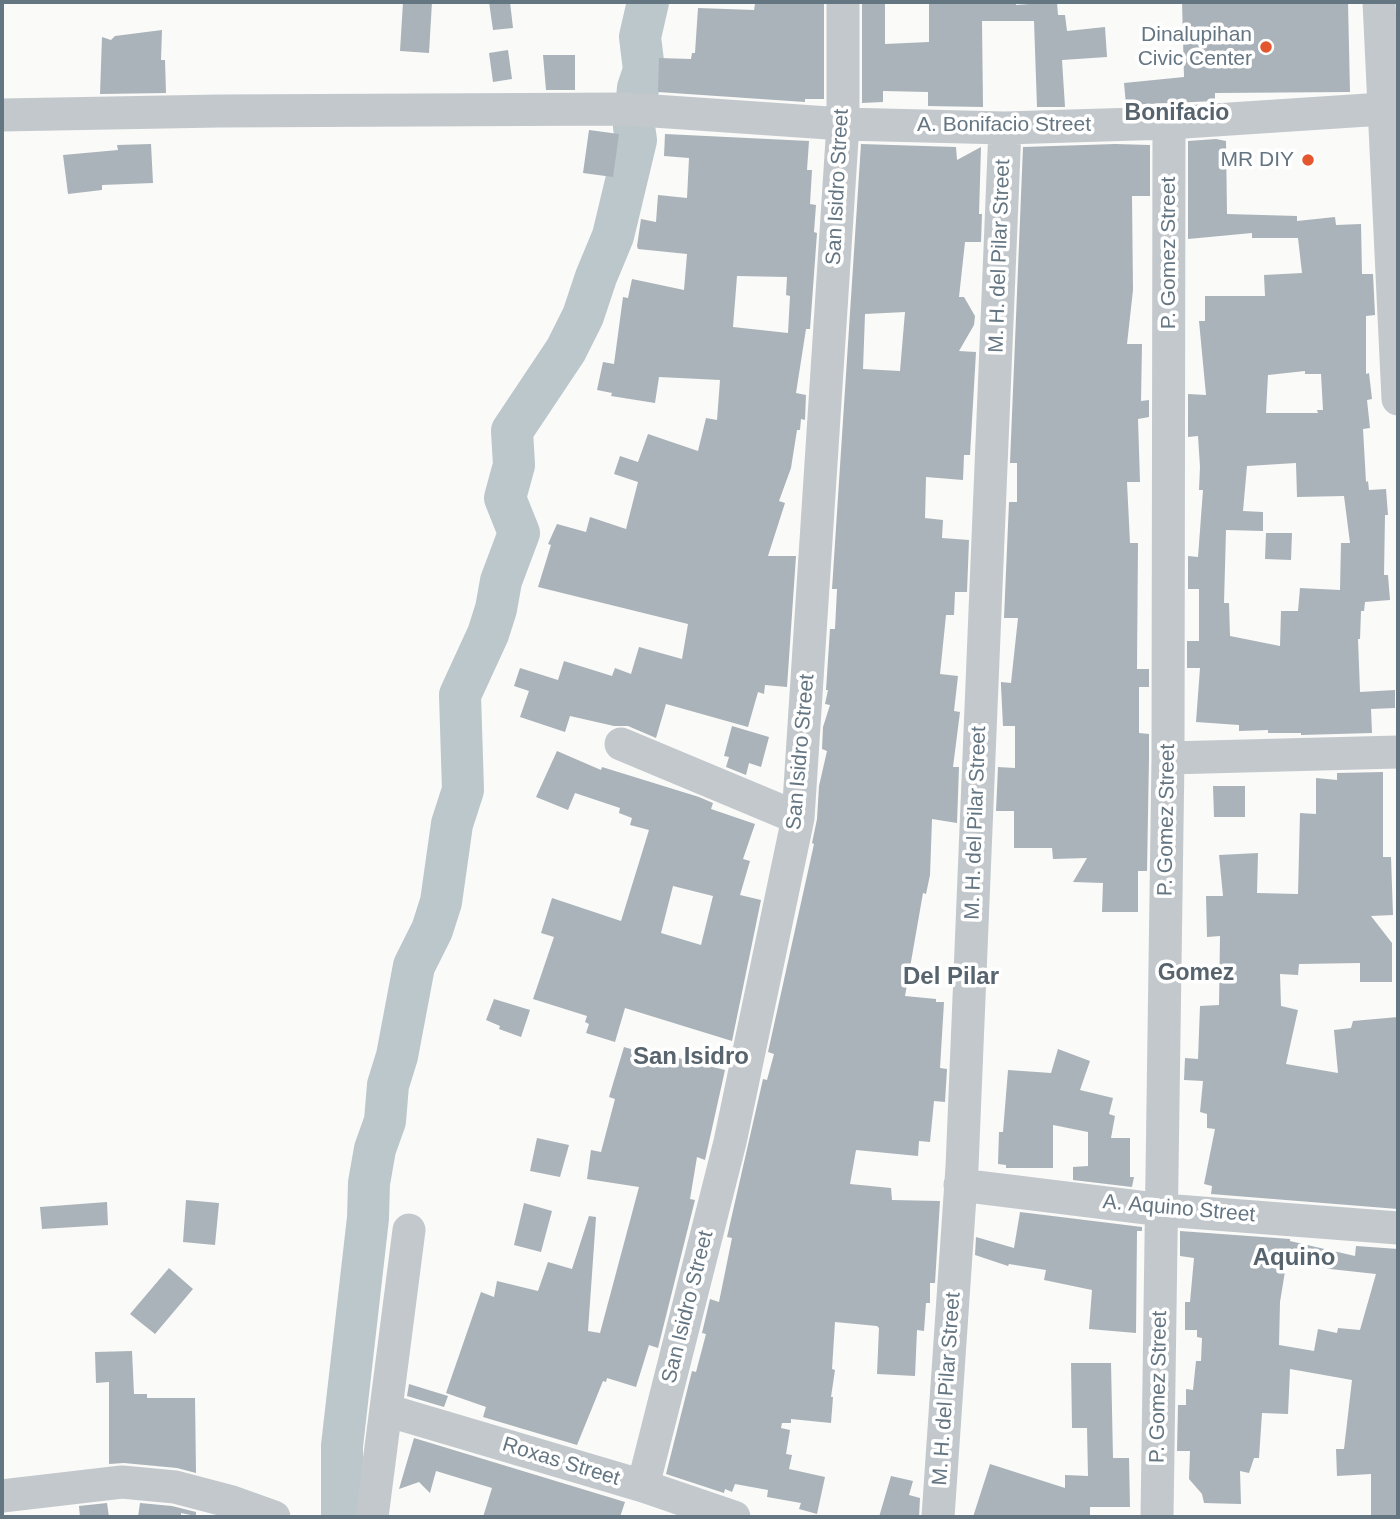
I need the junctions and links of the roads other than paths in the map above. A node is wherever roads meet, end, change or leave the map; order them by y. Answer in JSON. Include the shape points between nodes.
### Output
{"nodes":[{"id":1,"x":843,"y":2,"type":"edge"},
{"id":2,"x":1380,"y":2,"type":"edge"},
{"id":3,"x":1392,"y":108,"type":"edge"},
{"id":4,"x":2,"y":115,"type":"edge"},
{"id":5,"x":1169,"y":123,"type":"junction"},
{"id":6,"x":843,"y":124,"type":"junction"},
{"id":7,"x":1005,"y":128,"type":"junction"},
{"id":8,"x":1398,"y":399,"type":"edge"},
{"id":9,"x":621,"y":744,"type":"dead end"},
{"id":10,"x":1398,"y":752,"type":"edge"},
{"id":11,"x":1168,"y":758,"type":"junction"},
{"id":12,"x":798,"y":818,"type":"junction"},
{"id":13,"x":960,"y":1185,"type":"junction"},
{"id":14,"x":1163,"y":1210,"type":"junction"},
{"id":15,"x":1398,"y":1228,"type":"edge"},
{"id":16,"x":409,"y":1230,"type":"dead end"},
{"id":17,"x":386,"y":1410,"type":"junction"},
{"id":18,"x":643,"y":1486,"type":"junction"},
{"id":19,"x":2,"y":1496,"type":"edge"},
{"id":20,"x":274,"y":1517,"type":"edge"},
{"id":21,"x":372,"y":1517,"type":"edge"},
{"id":22,"x":734,"y":1517,"type":"edge"},
{"id":23,"x":938,"y":1517,"type":"edge"},
{"id":24,"x":1157,"y":1517,"type":"edge"}],
"edges":[{"from":1,"to":6,"type":"street","name":"San Isidro Street"},
{"from":2,"to":3,"type":"street"},
{"from":3,"to":5,"type":"street","name":"A. Bonifacio Street"},
{"from":3,"to":8,"type":"street"},
{"from":4,"to":6,"type":"street","name":"A. Bonifacio Street","via":[[638,110]]},
{"from":5,"to":7,"type":"street","name":"A. Bonifacio Street"},
{"from":5,"to":11,"type":"street","name":"P. Gomez Street"},
{"from":6,"to":7,"type":"street","name":"A. Bonifacio Street"},
{"from":6,"to":12,"type":"street","name":"San Isidro Street"},
{"from":7,"to":13,"type":"street","name":"M. H. del Pilar Street"},
{"from":9,"to":12,"type":"street"},
{"from":10,"to":11,"type":"street"},
{"from":11,"to":14,"type":"street","name":"P. Gomez Street"},
{"from":12,"to":18,"type":"street","name":"San Isidro Street","via":[[730,1142]]},
{"from":13,"to":14,"type":"street","name":"A. Aquino Street"},
{"from":13,"to":23,"type":"street","name":"M. H. del Pilar Street"},
{"from":14,"to":15,"type":"street","name":"A. Aquino Street"},
{"from":14,"to":24,"type":"street","name":"P. Gomez Street"},
{"from":16,"to":17,"type":"street"},
{"from":17,"to":18,"type":"street","name":"Roxas Street"},
{"from":17,"to":21,"type":"street"},
{"from":18,"to":22,"type":"street","name":"Roxas Street"},
{"from":19,"to":20,"type":"street","via":[[122,1482],[174,1487]]}]}
